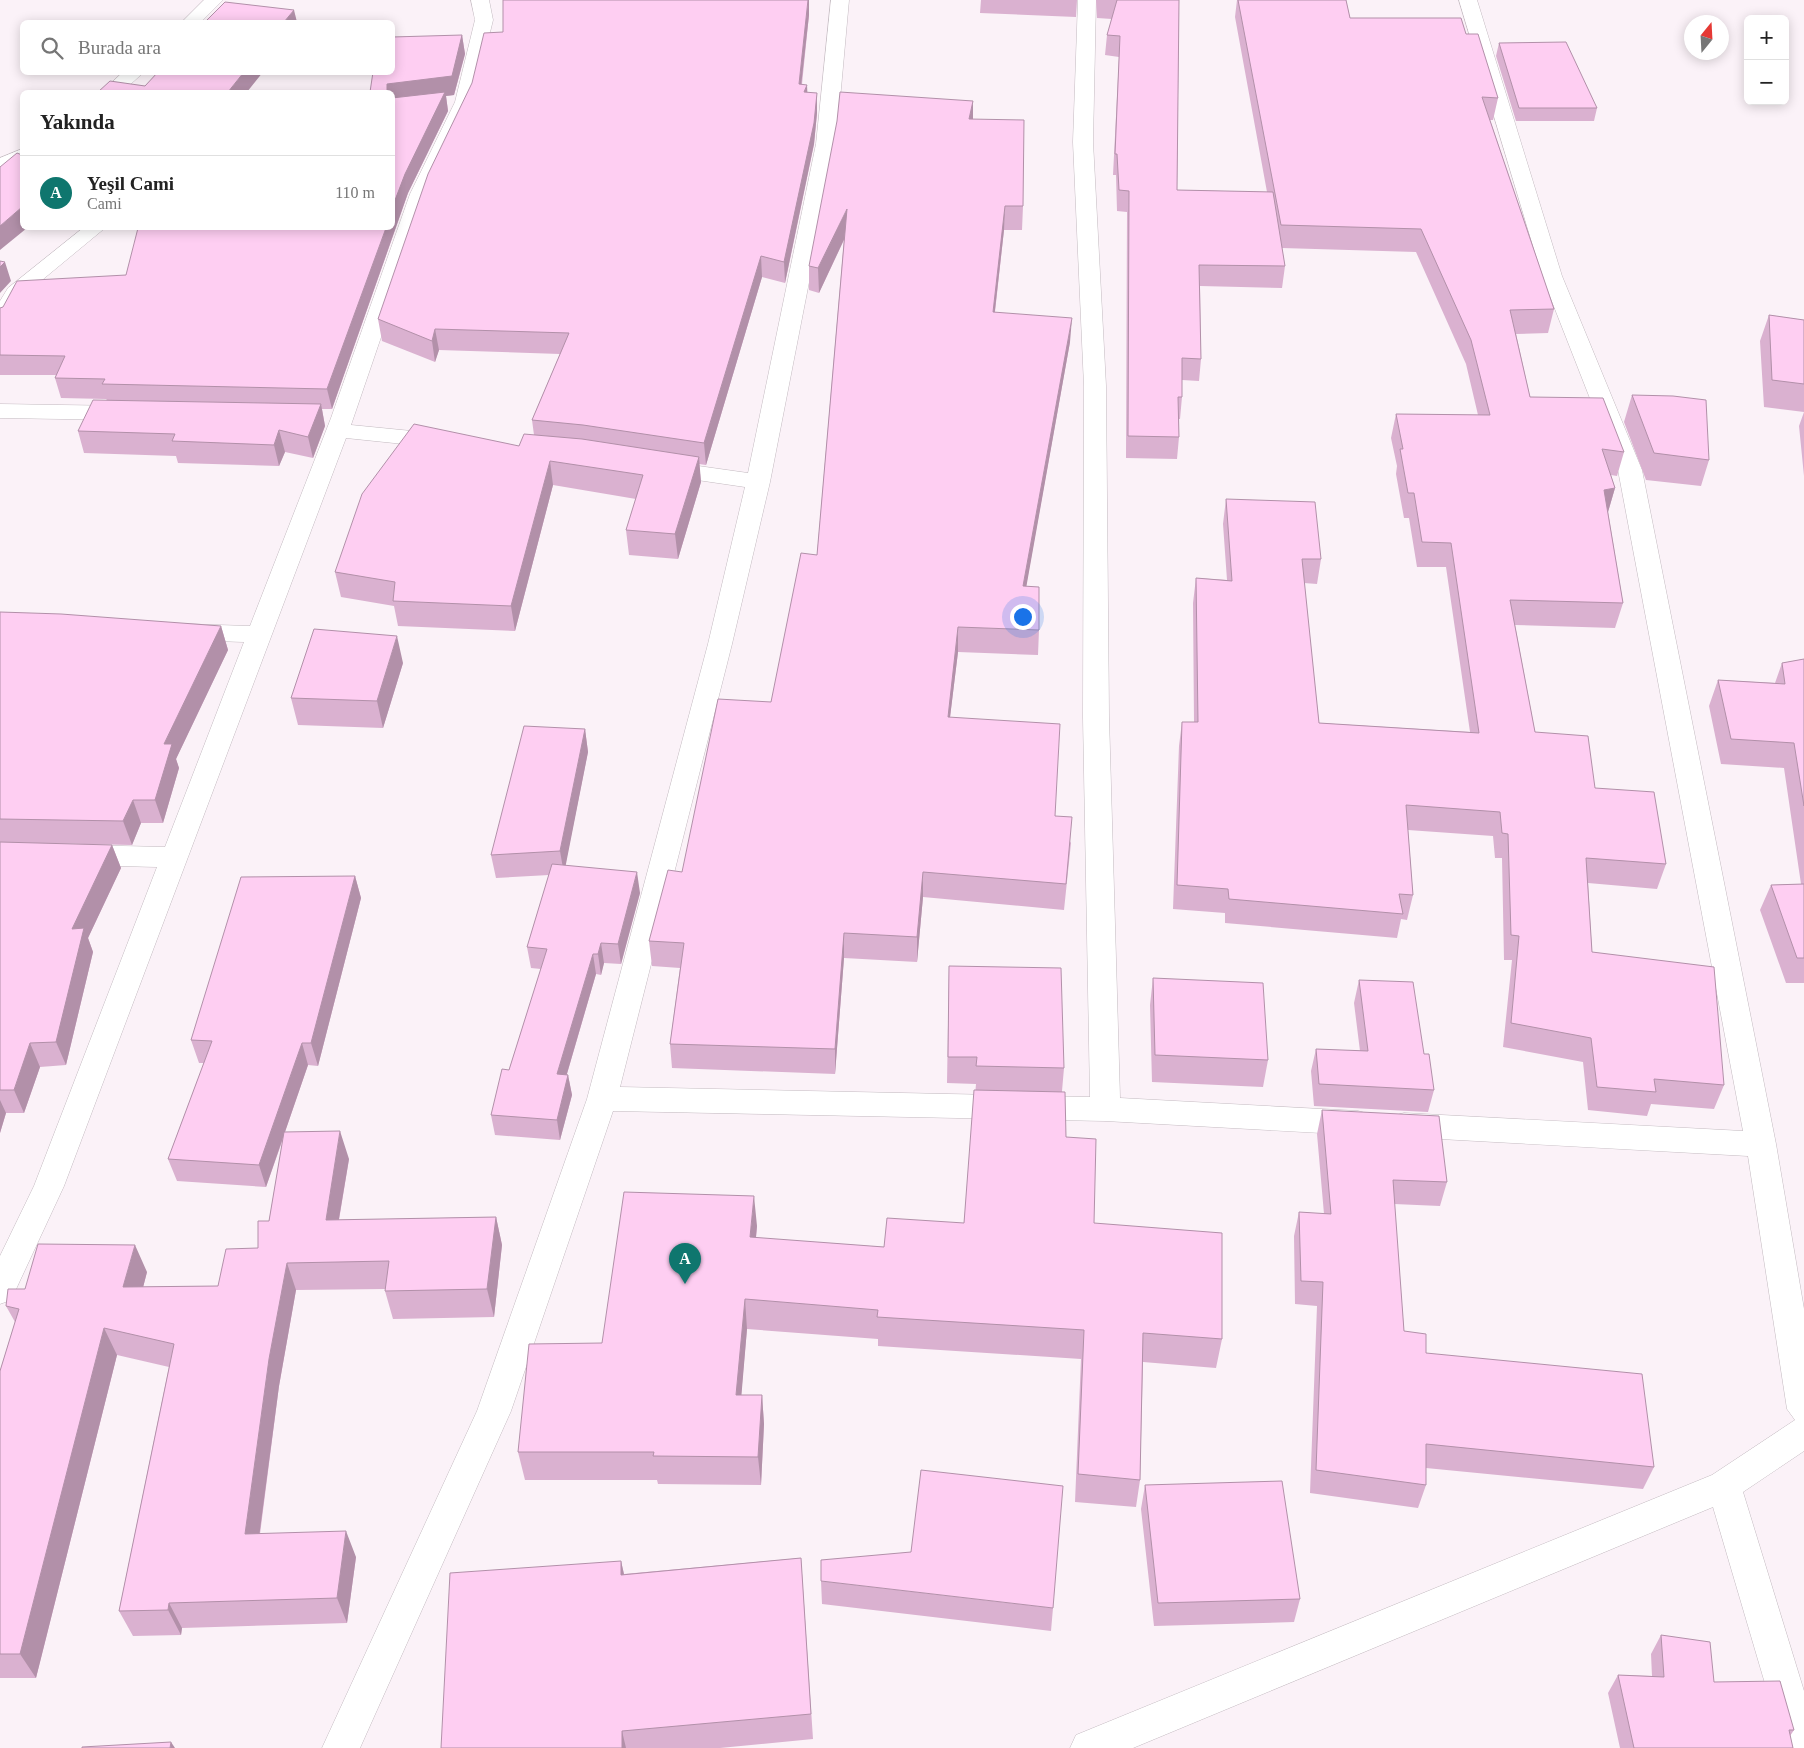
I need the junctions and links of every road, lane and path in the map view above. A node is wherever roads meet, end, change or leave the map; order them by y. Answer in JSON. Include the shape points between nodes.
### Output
{"nodes":[{"id":1,"x":214,"y":0,"type":"edge"},
{"id":2,"x":480,"y":0,"type":"edge"},
{"id":3,"x":840,"y":0,"type":"edge"},
{"id":4,"x":1087,"y":0,"type":"edge"},
{"id":5,"x":1468,"y":0,"type":"edge"},
{"id":6,"x":193,"y":20,"type":"edge"},
{"id":7,"x":131,"y":75,"type":"edge"},
{"id":8,"x":113,"y":90,"type":"edge"},
{"id":9,"x":20,"y":156,"type":"edge"},
{"id":10,"x":0,"y":166,"type":"edge"},
{"id":11,"x":92,"y":230,"type":"edge"},
{"id":12,"x":0,"y":321,"type":"edge"},
{"id":13,"x":0,"y":411,"type":"edge"},
{"id":14,"x":147,"y":414,"type":"edge"},
{"id":15,"x":334,"y":422,"type":"junction"},
{"id":16,"x":461,"y":443,"type":"edge"},
{"id":17,"x":643,"y":464,"type":"edge"},
{"id":18,"x":758,"y":482,"type":"junction"},
{"id":19,"x":159,"y":630,"type":"edge"},
{"id":20,"x":258,"y":634,"type":"junction"},
{"id":21,"x":58,"y":855,"type":"edge"},
{"id":22,"x":175,"y":857,"type":"junction"},
{"id":23,"x":602,"y":1099,"type":"junction"},
{"id":24,"x":1105,"y":1109,"type":"junction"},
{"id":25,"x":1761,"y":1144,"type":"junction"},
{"id":26,"x":0,"y":1290,"type":"edge"},
{"id":27,"x":1804,"y":1409,"type":"edge"},
{"id":28,"x":1804,"y":1432,"type":"edge"},
{"id":29,"x":1724,"y":1486,"type":"junction"},
{"id":30,"x":341,"y":1748,"type":"edge"},
{"id":31,"x":1089,"y":1748,"type":"edge"},
{"id":32,"x":1803,"y":1748,"type":"edge"}],
"edges":[{"from":1,"to":6,"type":"street"},
{"from":2,"to":15,"type":"street","via":[[484,20]]},
{"from":3,"to":18,"type":"street","via":[[826,144]]},
{"from":4,"to":24,"type":"street","via":[[1083,142],[1095,386],[1096,717]]},
{"from":5,"to":25,"type":"street","via":[[1552,276],[1630,470]]},
{"from":7,"to":8,"type":"street"},
{"from":9,"to":10,"type":"street"},
{"from":11,"to":12,"type":"street","via":[[15,292]]},
{"from":13,"to":14,"type":"street"},
{"from":15,"to":16,"type":"street"},
{"from":15,"to":20,"type":"street"},
{"from":17,"to":18,"type":"street"},
{"from":18,"to":23,"type":"street","via":[[720,644]]},
{"from":19,"to":20,"type":"street"},
{"from":20,"to":22,"type":"street"},
{"from":21,"to":22,"type":"street"},
{"from":22,"to":26,"type":"street","via":[[49,1186]]},
{"from":23,"to":24,"type":"street"},
{"from":23,"to":30,"type":"street","via":[[494,1411]]},
{"from":24,"to":25,"type":"street"},
{"from":25,"to":27,"type":"street"},
{"from":28,"to":29,"type":"street"},
{"from":29,"to":31,"type":"street"},
{"from":29,"to":32,"type":"street"}]}
